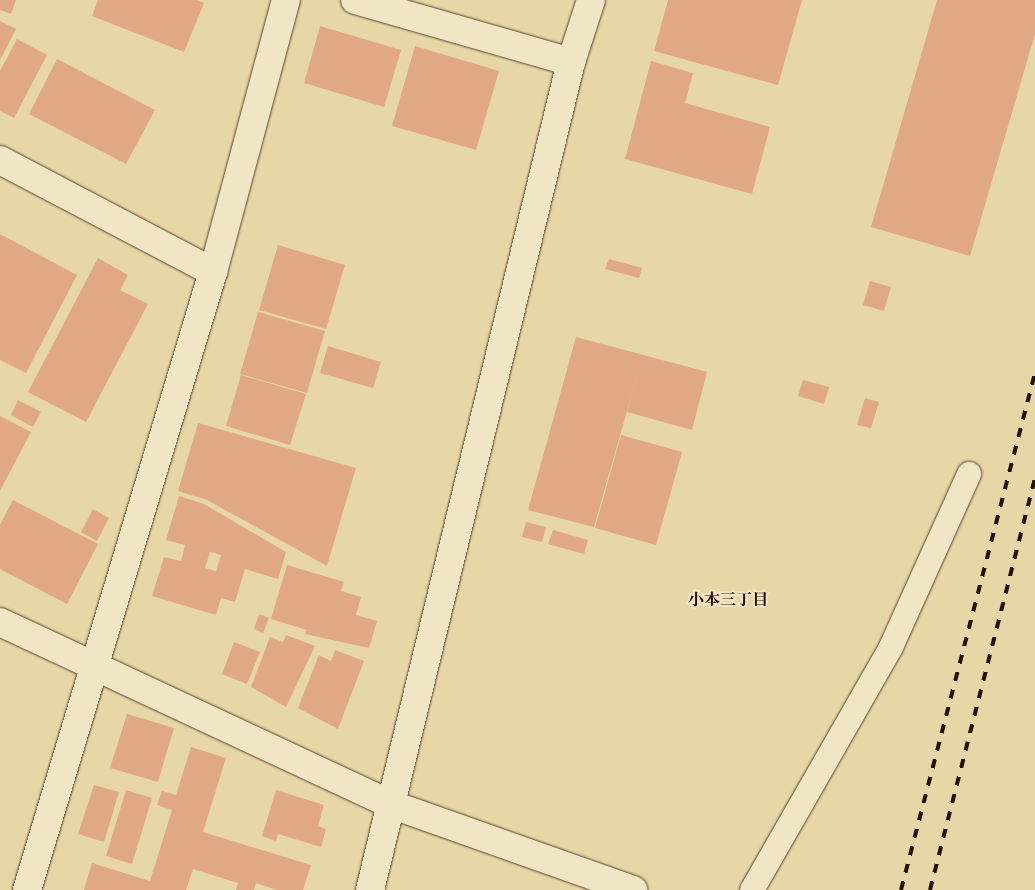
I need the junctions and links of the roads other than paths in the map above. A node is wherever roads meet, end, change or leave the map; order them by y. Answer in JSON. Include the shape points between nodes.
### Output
{"nodes":[{"id":1,"x":286,"y":0,"type":"edge"},
{"id":2,"x":355,"y":0,"type":"edge"},
{"id":3,"x":591,"y":0,"type":"edge"},
{"id":4,"x":571,"y":62,"type":"junction"},
{"id":5,"x":0,"y":160,"type":"edge"},
{"id":6,"x":213,"y":272,"type":"junction"},
{"id":7,"x":969,"y":474,"type":"dead end"},
{"id":8,"x":2,"y":627,"type":"edge"},
{"id":9,"x":93,"y":667,"type":"junction"},
{"id":10,"x":393,"y":804,"type":"junction"},
{"id":11,"x":28,"y":890,"type":"edge"},
{"id":12,"x":370,"y":890,"type":"edge"},
{"id":13,"x":633,"y":890,"type":"edge"},
{"id":14,"x":752,"y":890,"type":"edge"}],
"edges":[{"from":1,"to":6,"type":"street"},
{"from":2,"to":4,"type":"street"},
{"from":3,"to":4,"type":"street"},
{"from":4,"to":10,"type":"street"},
{"from":5,"to":6,"type":"street"},
{"from":6,"to":9,"type":"street"},
{"from":7,"to":14,"type":"lane","via":[[891,646]]},
{"from":8,"to":9,"type":"street"},
{"from":9,"to":10,"type":"street"},
{"from":9,"to":11,"type":"street"},
{"from":10,"to":12,"type":"street"},
{"from":10,"to":13,"type":"street"}]}
